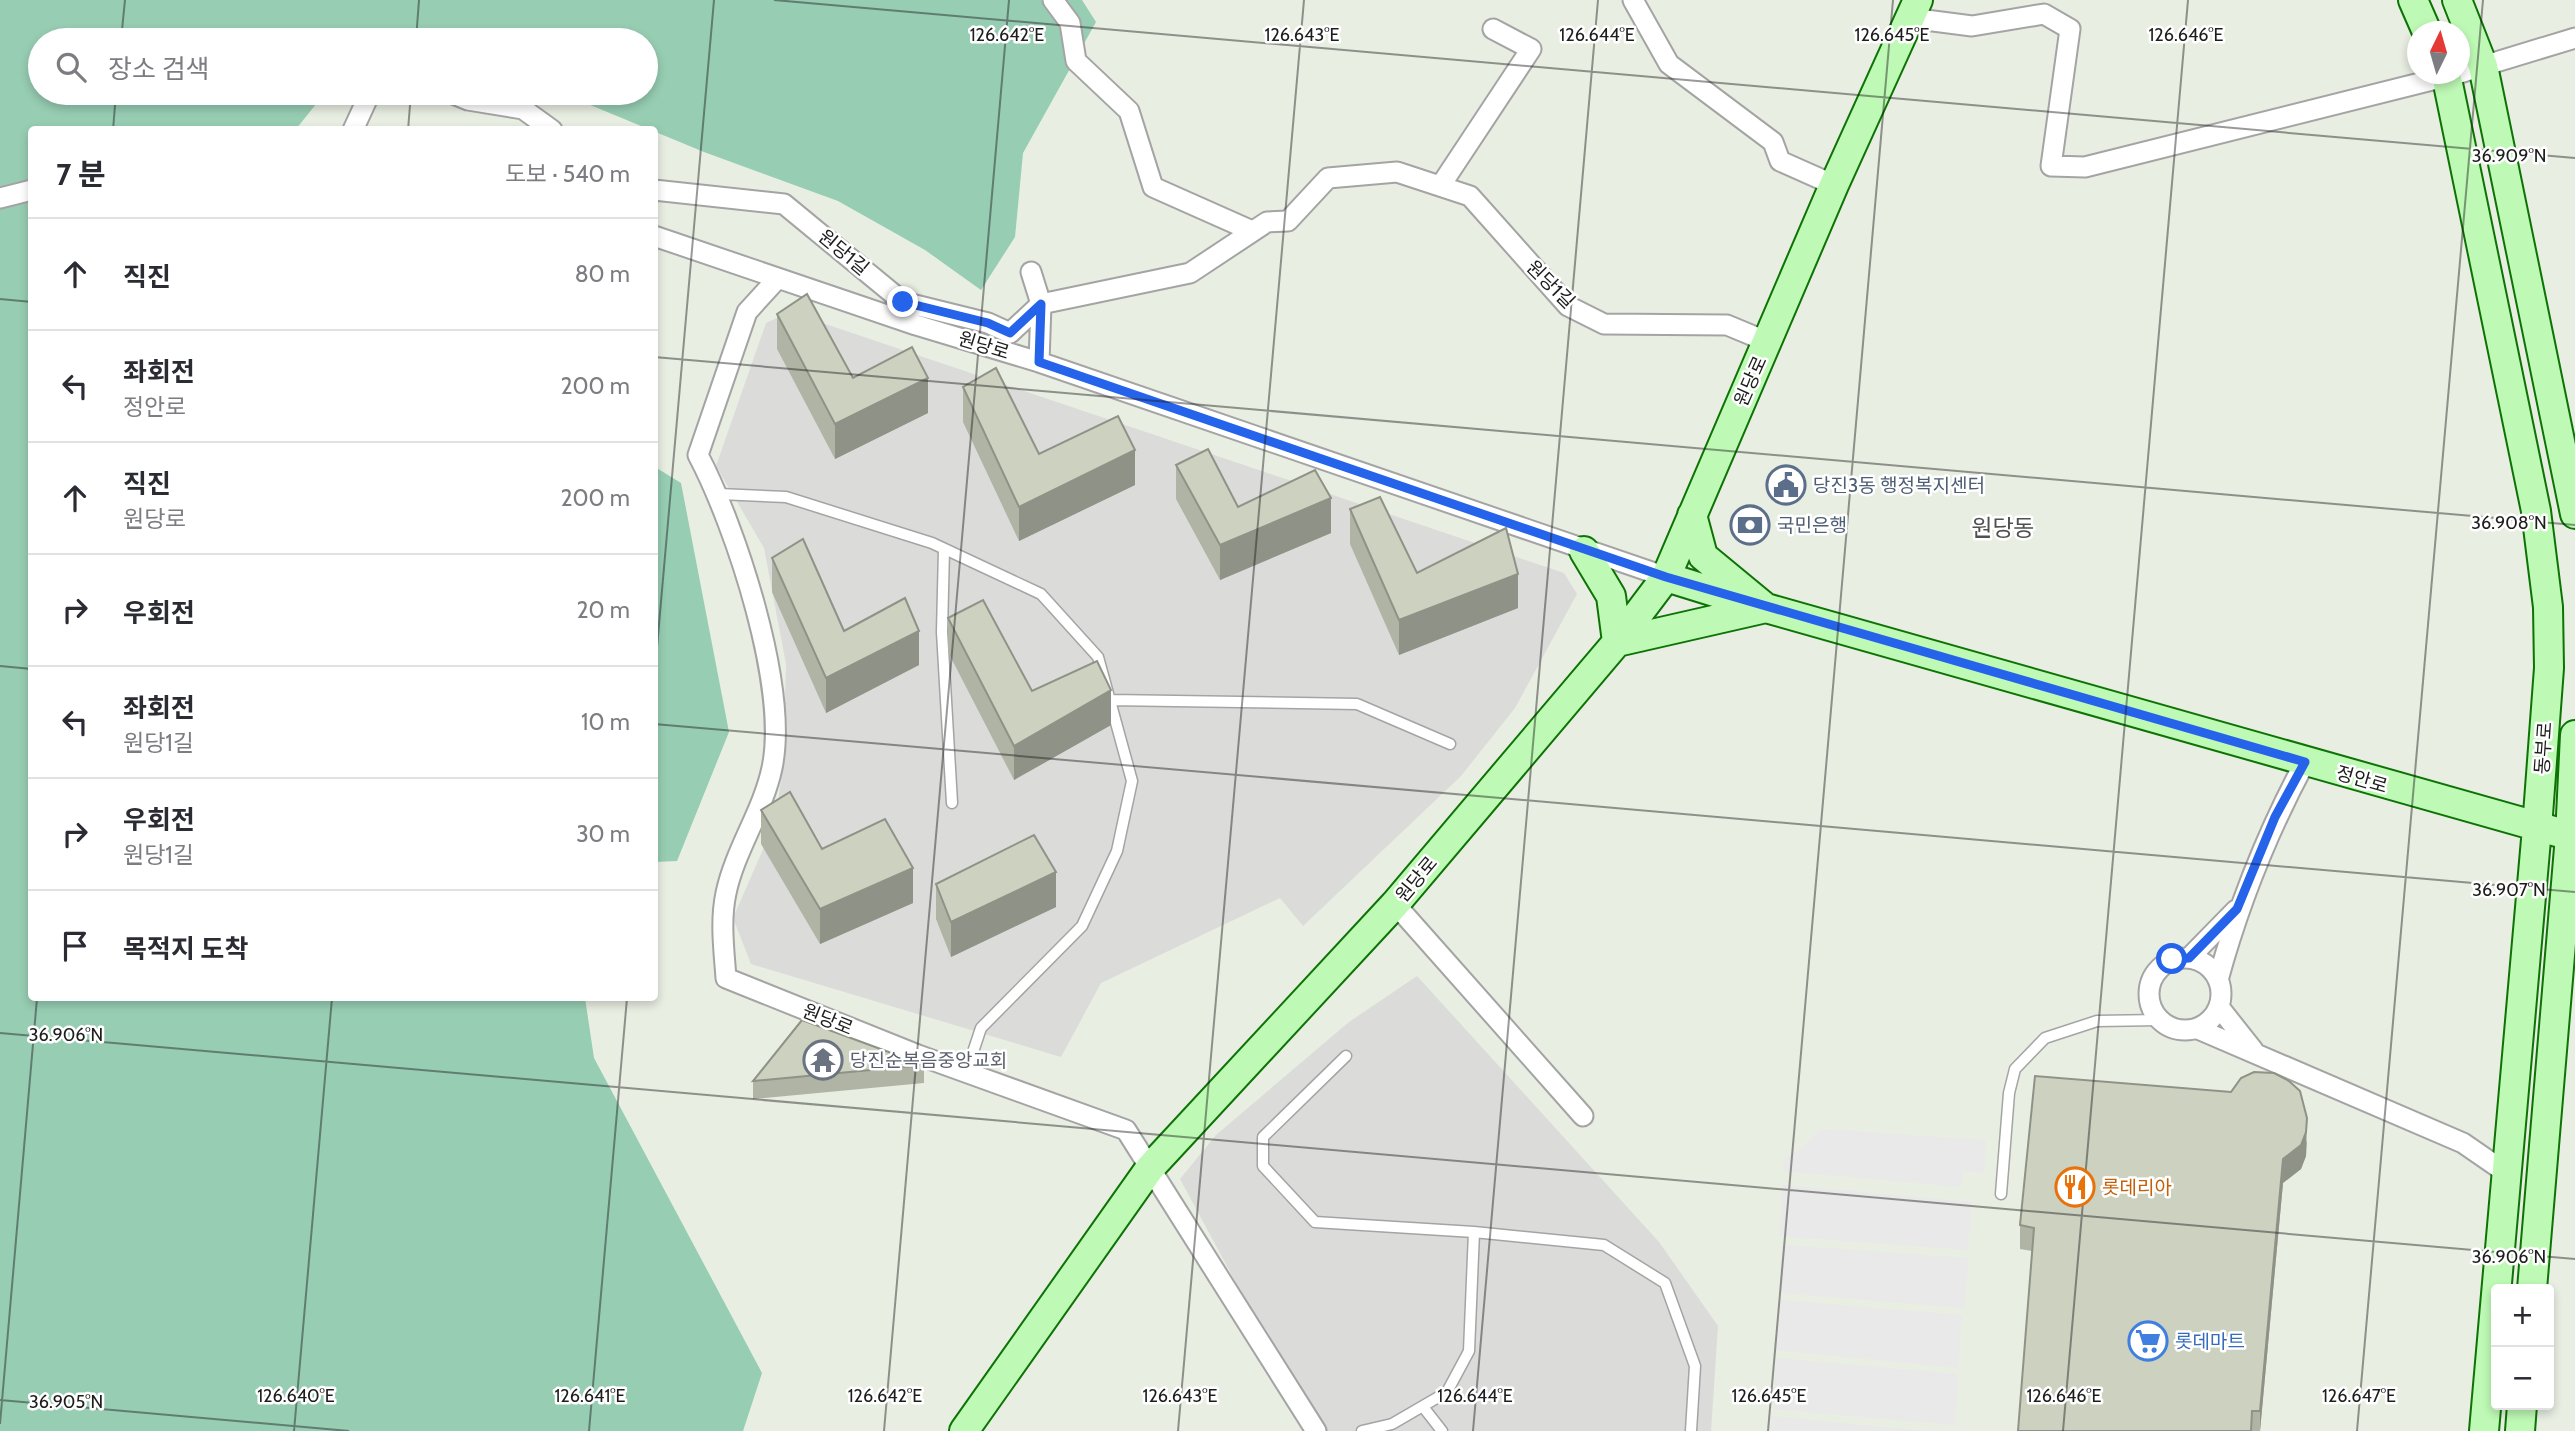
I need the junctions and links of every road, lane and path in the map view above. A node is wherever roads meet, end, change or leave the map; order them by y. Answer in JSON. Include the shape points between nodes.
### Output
{"nodes":[{"id":1,"x":1052,"y":0,"type":"edge"},
{"id":2,"x":1633,"y":0,"type":"edge"},
{"id":3,"x":2413,"y":0,"type":"edge"},
{"id":4,"x":2457,"y":0,"type":"edge"},
{"id":5,"x":1914,"y":9,"type":"edge"},
{"id":6,"x":2422,"y":21,"type":"edge"},
{"id":7,"x":2458,"y":21,"type":"edge"},
{"id":8,"x":1493,"y":29,"type":"dead end"},
{"id":9,"x":2575,"y":38,"type":"edge"},
{"id":10,"x":2470,"y":70,"type":"edge"},
{"id":11,"x":2415,"y":84,"type":"edge"},
{"id":12,"x":2461,"y":84,"type":"edge"},
{"id":13,"x":2462,"y":84,"type":"edge"},
{"id":14,"x":364,"y":105,"type":"edge"},
{"id":15,"x":499,"y":105,"type":"edge"},
{"id":16,"x":355,"y":126,"type":"edge"},
{"id":17,"x":546,"y":126,"type":"edge"},
{"id":18,"x":1441,"y":185,"type":"junction"},
{"id":19,"x":1835,"y":185,"type":"junction"},
{"id":20,"x":658,"y":190,"type":"edge"},
{"id":21,"x":28,"y":191,"type":"edge"},
{"id":22,"x":0,"y":198,"type":"edge"},
{"id":23,"x":1252,"y":231,"type":"junction"},
{"id":24,"x":658,"y":237,"type":"edge"},
{"id":25,"x":1031,"y":272,"type":"dead end"},
{"id":26,"x":777,"y":279,"type":"junction"},
{"id":27,"x":1041,"y":304,"type":"junction"},
{"id":28,"x":1768,"y":342,"type":"junction"},
{"id":29,"x":1039,"y":362,"type":"junction"},
{"id":30,"x":719,"y":494,"type":"junction"},
{"id":31,"x":2575,"y":514,"type":"edge"},
{"id":32,"x":1692,"y":515,"type":"junction"},
{"id":33,"x":944,"y":549,"type":"junction"},
{"id":34,"x":1584,"y":551,"type":"junction"},
{"id":35,"x":1666,"y":577,"type":"junction"},
{"id":36,"x":1766,"y":608,"type":"junction"},
{"id":37,"x":1617,"y":642,"type":"junction"},
{"id":38,"x":1110,"y":700,"type":"junction"},
{"id":39,"x":2575,"y":735,"type":"edge"},
{"id":40,"x":1450,"y":744,"type":"dead end"},
{"id":41,"x":2305,"y":762,"type":"junction"},
{"id":42,"x":952,"y":803,"type":"dead end"},
{"id":43,"x":2537,"y":828,"type":"junction"},
{"id":44,"x":2572,"y":836,"type":"edge"},
{"id":45,"x":1395,"y":904,"type":"junction"},
{"id":46,"x":2237,"y":909,"type":"junction"},
{"id":47,"x":2189,"y":958,"type":"junction"},
{"id":48,"x":2218,"y":980,"type":"junction"},
{"id":49,"x":2219,"y":1007,"type":"junction"},
{"id":50,"x":2160,"y":1020,"type":"junction"},
{"id":51,"x":2198,"y":1029,"type":"junction"},
{"id":52,"x":2255,"y":1054,"type":"junction"},
{"id":53,"x":1346,"y":1056,"type":"dead end"},
{"id":54,"x":965,"y":1073,"type":"junction"},
{"id":55,"x":1583,"y":1116,"type":"dead end"},
{"id":56,"x":1150,"y":1168,"type":"junction"},
{"id":57,"x":2505,"y":1172,"type":"junction"},
{"id":58,"x":2001,"y":1194,"type":"dead end"},
{"id":59,"x":1474,"y":1232,"type":"junction"},
{"id":60,"x":2532,"y":1284,"type":"edge"},
{"id":61,"x":1424,"y":1408,"type":"junction"},
{"id":62,"x":2522,"y":1410,"type":"edge"},
{"id":63,"x":964,"y":1431,"type":"edge"},
{"id":64,"x":1316,"y":1431,"type":"edge"},
{"id":65,"x":1362,"y":1431,"type":"edge"},
{"id":66,"x":1441,"y":1431,"type":"edge"},
{"id":67,"x":1691,"y":1431,"type":"edge"},
{"id":68,"x":2484,"y":1431,"type":"edge"},
{"id":69,"x":2520,"y":1431,"type":"edge"}],
"edges":[{"from":1,"to":23,"type":"street","via":[[1070,23],[1076,61],[1129,111],[1153,187]]},
{"from":2,"to":19,"type":"street","via":[[1669,64],[1773,142],[1780,162]]},
{"from":3,"to":6,"type":"street"},
{"from":4,"to":7,"type":"street","name":"동부로"},
{"from":5,"to":11,"type":"street","name":"원당로","via":[[1972,26],[2044,14],[2070,29],[2051,166],[2085,167]]},
{"from":5,"to":19,"type":"street","name":"원당로"},
{"from":8,"to":18,"type":"street","via":[[1531,49]]},
{"from":9,"to":10,"type":"street"},
{"from":12,"to":43,"type":"street","name":"동부로","via":[[2536,511],[2548,607],[2549,668]]},
{"from":13,"to":31,"type":"street","name":"동부로"},
{"from":14,"to":16,"type":"street"},
{"from":15,"to":17,"type":"street","via":[[523,109]]},
{"from":18,"to":23,"type":"street","name":"원당1길","via":[[1397,172],[1328,178],[1287,221],[1267,222]]},
{"from":18,"to":28,"type":"street","name":"원당1길","via":[[1470,196],[1568,306],[1604,324],[1727,325]]},
{"from":19,"to":28,"type":"street","name":"원당로"},
{"from":20,"to":27,"type":"street","name":"원당1길","via":[[784,204],[903,302],[1010,333]]},
{"from":21,"to":22,"type":"street"},
{"from":23,"to":27,"type":"street","name":"원당1길","via":[[1189,273]]},
{"from":24,"to":26,"type":"street","name":"원당로"},
{"from":25,"to":27,"type":"street"},
{"from":26,"to":29,"type":"street","name":"원당로"},
{"from":26,"to":30,"type":"street","via":[[747,312],[698,455]]},
{"from":27,"to":29,"type":"street"},
{"from":28,"to":32,"type":"street","name":"원당로"},
{"from":29,"to":34,"type":"street","name":"원당로"},
{"from":30,"to":33,"type":"lane","via":[[786,497]]},
{"from":30,"to":54,"type":"street","name":"원당로","via":[[765,643],[775,720],[772,768],[726,890],[726,978]]},
{"from":32,"to":35,"type":"street","name":"원당로"},
{"from":32,"to":36,"type":"street","via":[[1703,556]]},
{"from":33,"to":38,"type":"lane","via":[[1041,594],[1098,657]]},
{"from":33,"to":42,"type":"lane","via":[[942,632]]},
{"from":34,"to":35,"type":"street","name":"원당로"},
{"from":34,"to":37,"type":"street","via":[[1611,596]]},
{"from":35,"to":36,"type":"street","name":"정안로"},
{"from":35,"to":37,"type":"street","name":"원당로"},
{"from":36,"to":37,"type":"street"},
{"from":36,"to":41,"type":"street","name":"정안로"},
{"from":37,"to":45,"type":"street","name":"원당로"},
{"from":38,"to":40,"type":"lane","via":[[1357,704]]},
{"from":38,"to":54,"type":"lane","via":[[1132,781],[1117,851],[1082,926],[981,1028]]},
{"from":39,"to":44,"type":"street","name":"동부로"},
{"from":41,"to":43,"type":"street","name":"정안로"},
{"from":41,"to":46,"type":"street","via":[[2275,817]]},
{"from":43,"to":44,"type":"street","name":"정안로"},
{"from":43,"to":57,"type":"street","name":"동부로"},
{"from":44,"to":60,"type":"street","name":"동부로"},
{"from":45,"to":55,"type":"street"},
{"from":45,"to":56,"type":"street","name":"원당로"},
{"from":46,"to":47,"type":"street"},
{"from":46,"to":48,"type":"street"},
{"from":47,"to":48,"type":"street","via":[[2208,967]]},
{"from":47,"to":50,"type":"street","via":[[2172,959],[2157,969],[2148,989],[2150,1005]]},
{"from":48,"to":49,"type":"street"},
{"from":49,"to":51,"type":"street","via":[[2211,1022]]},
{"from":49,"to":52,"type":"street"},
{"from":50,"to":51,"type":"street","via":[[2175,1029]]},
{"from":50,"to":58,"type":"lane","via":[[2097,1021],[2045,1038],[2015,1069],[2008,1093]]},
{"from":51,"to":52,"type":"street"},
{"from":52,"to":57,"type":"street","via":[[2463,1143]]},
{"from":53,"to":59,"type":"lane","via":[[1263,1137],[1264,1166],[1315,1222]]},
{"from":54,"to":56,"type":"street","name":"원당로","via":[[1126,1130]]},
{"from":56,"to":63,"type":"street","name":"원당로"},
{"from":56,"to":64,"type":"street","name":"원당로"},
{"from":57,"to":68,"type":"street","name":"동부로"},
{"from":59,"to":61,"type":"lane","via":[[1469,1351],[1447,1392]]},
{"from":59,"to":67,"type":"lane","via":[[1604,1245],[1665,1283],[1695,1366]]},
{"from":61,"to":65,"type":"lane","via":[[1392,1424]]},
{"from":61,"to":66,"type":"lane"},
{"from":62,"to":69,"type":"street"}]}
